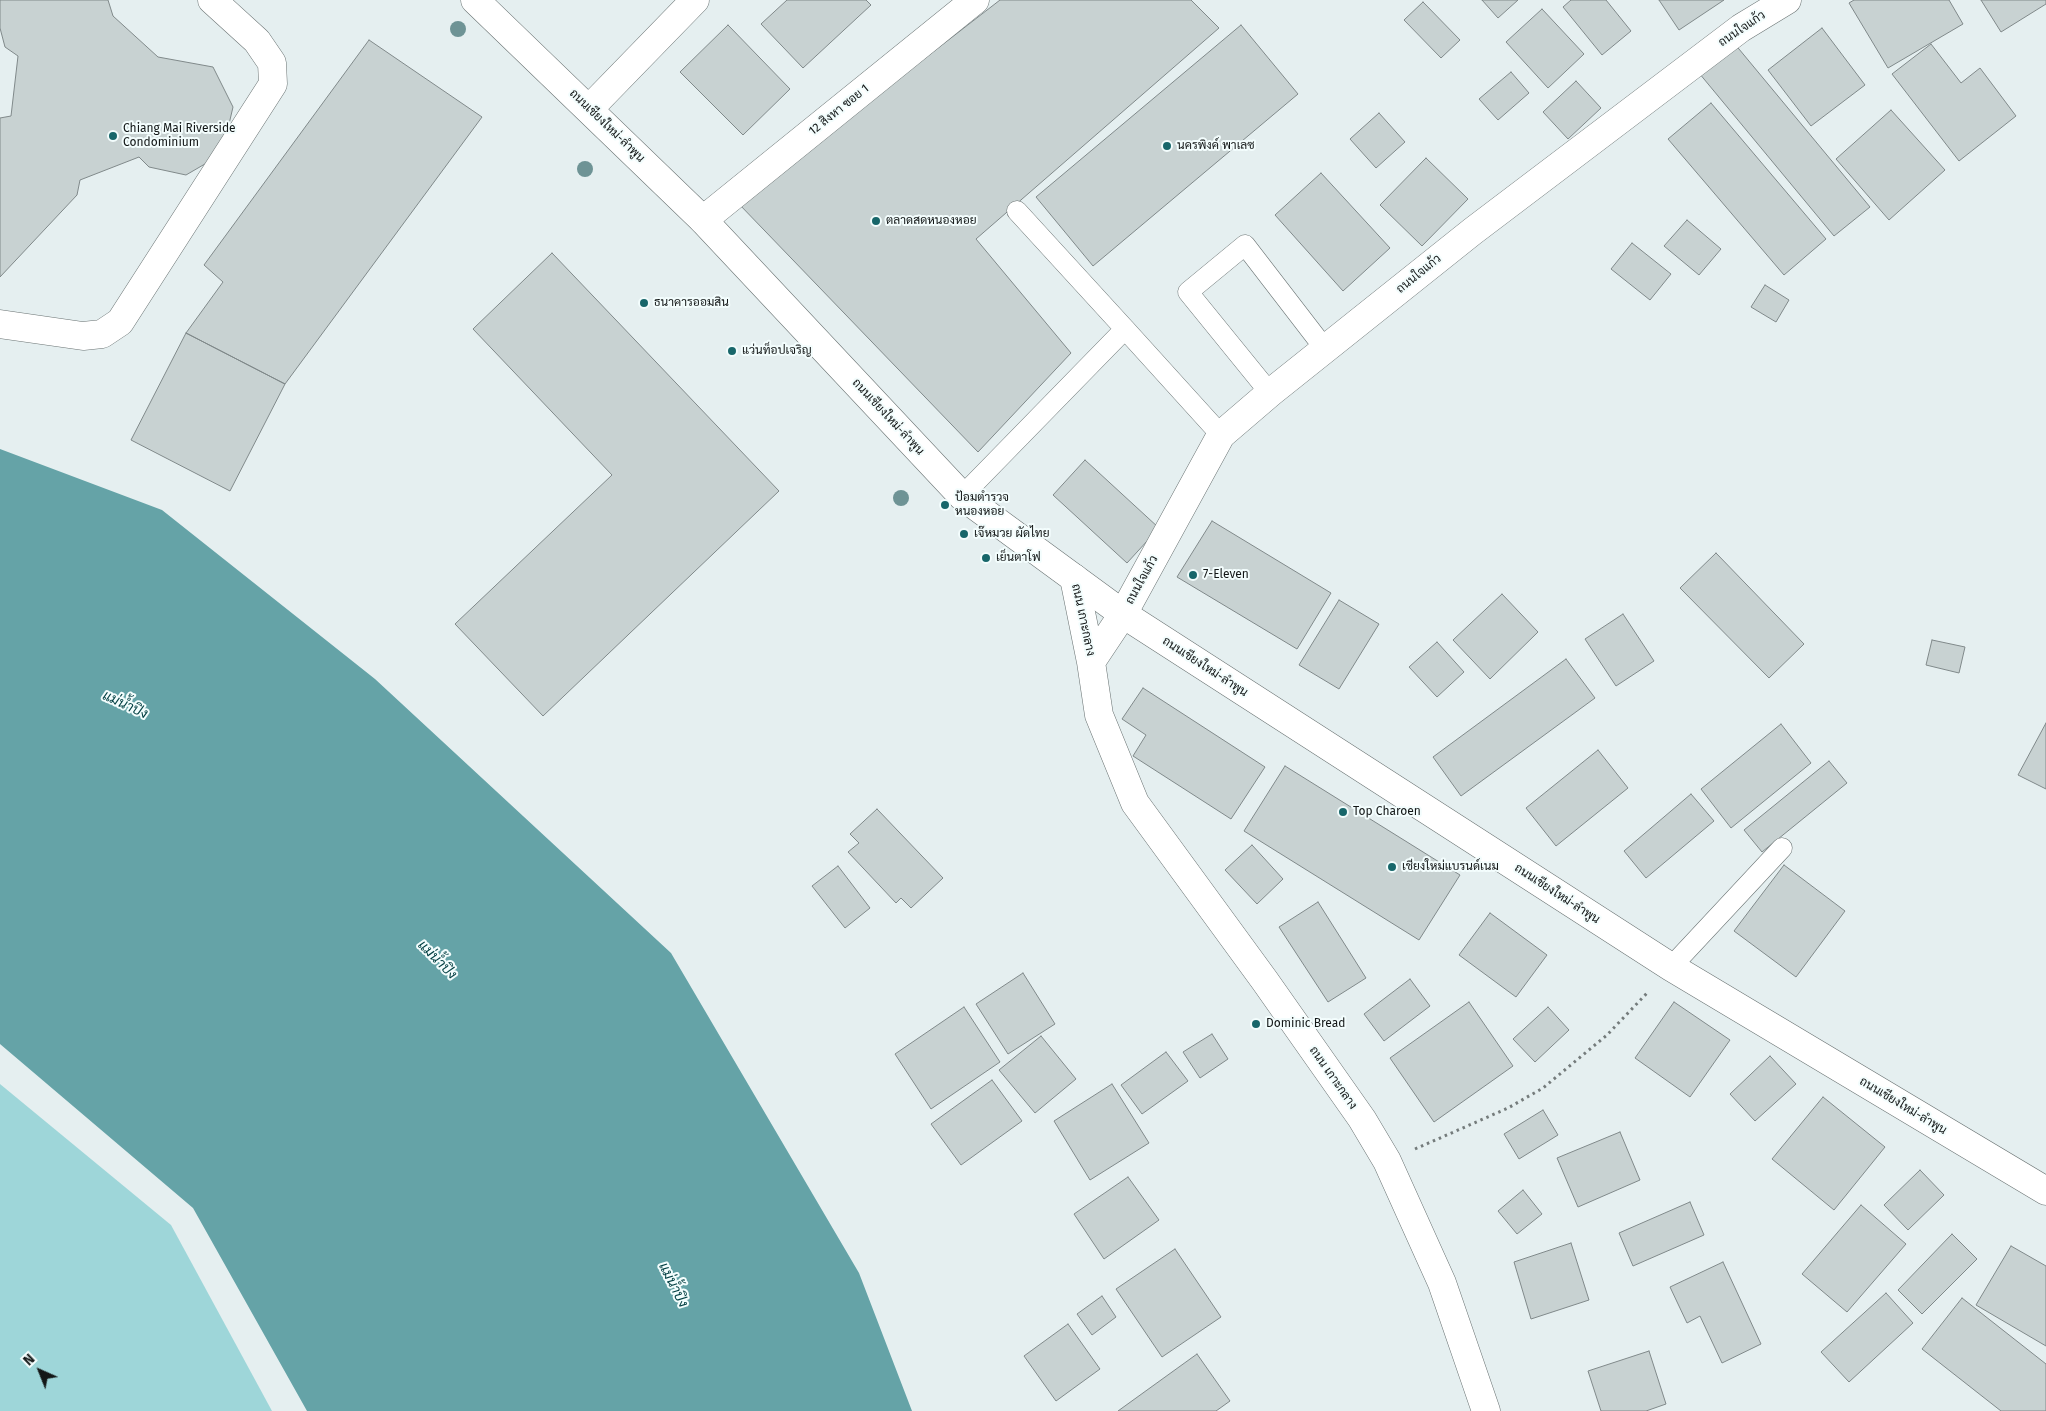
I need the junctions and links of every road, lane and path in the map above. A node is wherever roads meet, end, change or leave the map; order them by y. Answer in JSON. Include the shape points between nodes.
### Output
{"nodes":[{"id":1,"x":212,"y":0,"type":"edge"},
{"id":2,"x":475,"y":0,"type":"edge"},
{"id":3,"x":696,"y":0,"type":"edge"},
{"id":4,"x":975,"y":0,"type":"edge"},
{"id":5,"x":1787,"y":0,"type":"edge"},
{"id":6,"x":590,"y":108,"type":"junction"},
{"id":7,"x":1017,"y":211,"type":"dead end"},
{"id":8,"x":703,"y":220,"type":"junction"},
{"id":9,"x":0,"y":324,"type":"edge"},
{"id":10,"x":1125,"y":329,"type":"junction"},
{"id":11,"x":1325,"y":349,"type":"junction"},
{"id":12,"x":1270,"y":393,"type":"junction"},
{"id":13,"x":1221,"y":435,"type":"junction"},
{"id":14,"x":962,"y":496,"type":"junction"},
{"id":15,"x":1074,"y":578,"type":"junction"},
{"id":16,"x":1123,"y":614,"type":"junction"},
{"id":17,"x":1091,"y":662,"type":"junction"},
{"id":18,"x":1782,"y":848,"type":"dead end"},
{"id":19,"x":1671,"y":968,"type":"junction"},
{"id":20,"x":1387,"y":1161,"type":"junction"},
{"id":21,"x":2046,"y":1191,"type":"edge"},
{"id":22,"x":1486,"y":1411,"type":"edge"}],
"edges":[{"from":1,"to":9,"type":"street","via":[[257,41],[272,63],[273,84],[120,322],[102,334],[83,336]]},
{"from":2,"to":6,"type":"street","name":"ถนนเชียงใหม่-ลำพูน"},
{"from":3,"to":6,"type":"street"},
{"from":4,"to":8,"type":"street","name":"12 สิงหา ซอย 1"},
{"from":5,"to":11,"type":"street","name":"ถนนใจแก้ว","via":[[1741,28],[1473,231]]},
{"from":6,"to":8,"type":"street","name":"ถนนเชียงใหม่-ลำพูน"},
{"from":7,"to":10,"type":"lane"},
{"from":8,"to":14,"type":"street","name":"ถนนเชียงใหม่-ลำพูน"},
{"from":10,"to":13,"type":"lane"},
{"from":10,"to":14,"type":"lane"},
{"from":11,"to":12,"type":"street","name":"ถนนใจแก้ว"},
{"from":11,"to":12,"type":"lane","via":[[1244,246],[1188,292]]},
{"from":12,"to":13,"type":"street","name":"ถนนใจแก้ว"},
{"from":13,"to":16,"type":"street","name":"ถนนใจแก้ว"},
{"from":14,"to":15,"type":"street","name":"ถนนเชียงใหม่-ลำพูน"},
{"from":15,"to":16,"type":"street","name":"ถนนเชียงใหม่-ลำพูน"},
{"from":15,"to":17,"type":"street","name":"ถนน เกาะกลาง"},
{"from":16,"to":17,"type":"street","name":"ถนน เกาะกลาง"},
{"from":16,"to":19,"type":"street","name":"ถนนเชียงใหม่-ลำพูน"},
{"from":17,"to":20,"type":"street","name":"ถนน เกาะกลาง","via":[[1099,715],[1135,803],[1266,981],[1362,1119]]},
{"from":18,"to":19,"type":"lane"},
{"from":19,"to":20,"type":"path","via":[[1607,1035],[1543,1088],[1508,1108]]},
{"from":19,"to":21,"type":"street","name":"ถนนเชียงใหม่-ลำพูน"},
{"from":20,"to":22,"type":"street","name":"ถนน เกาะกลาง","via":[[1442,1284]]}]}
